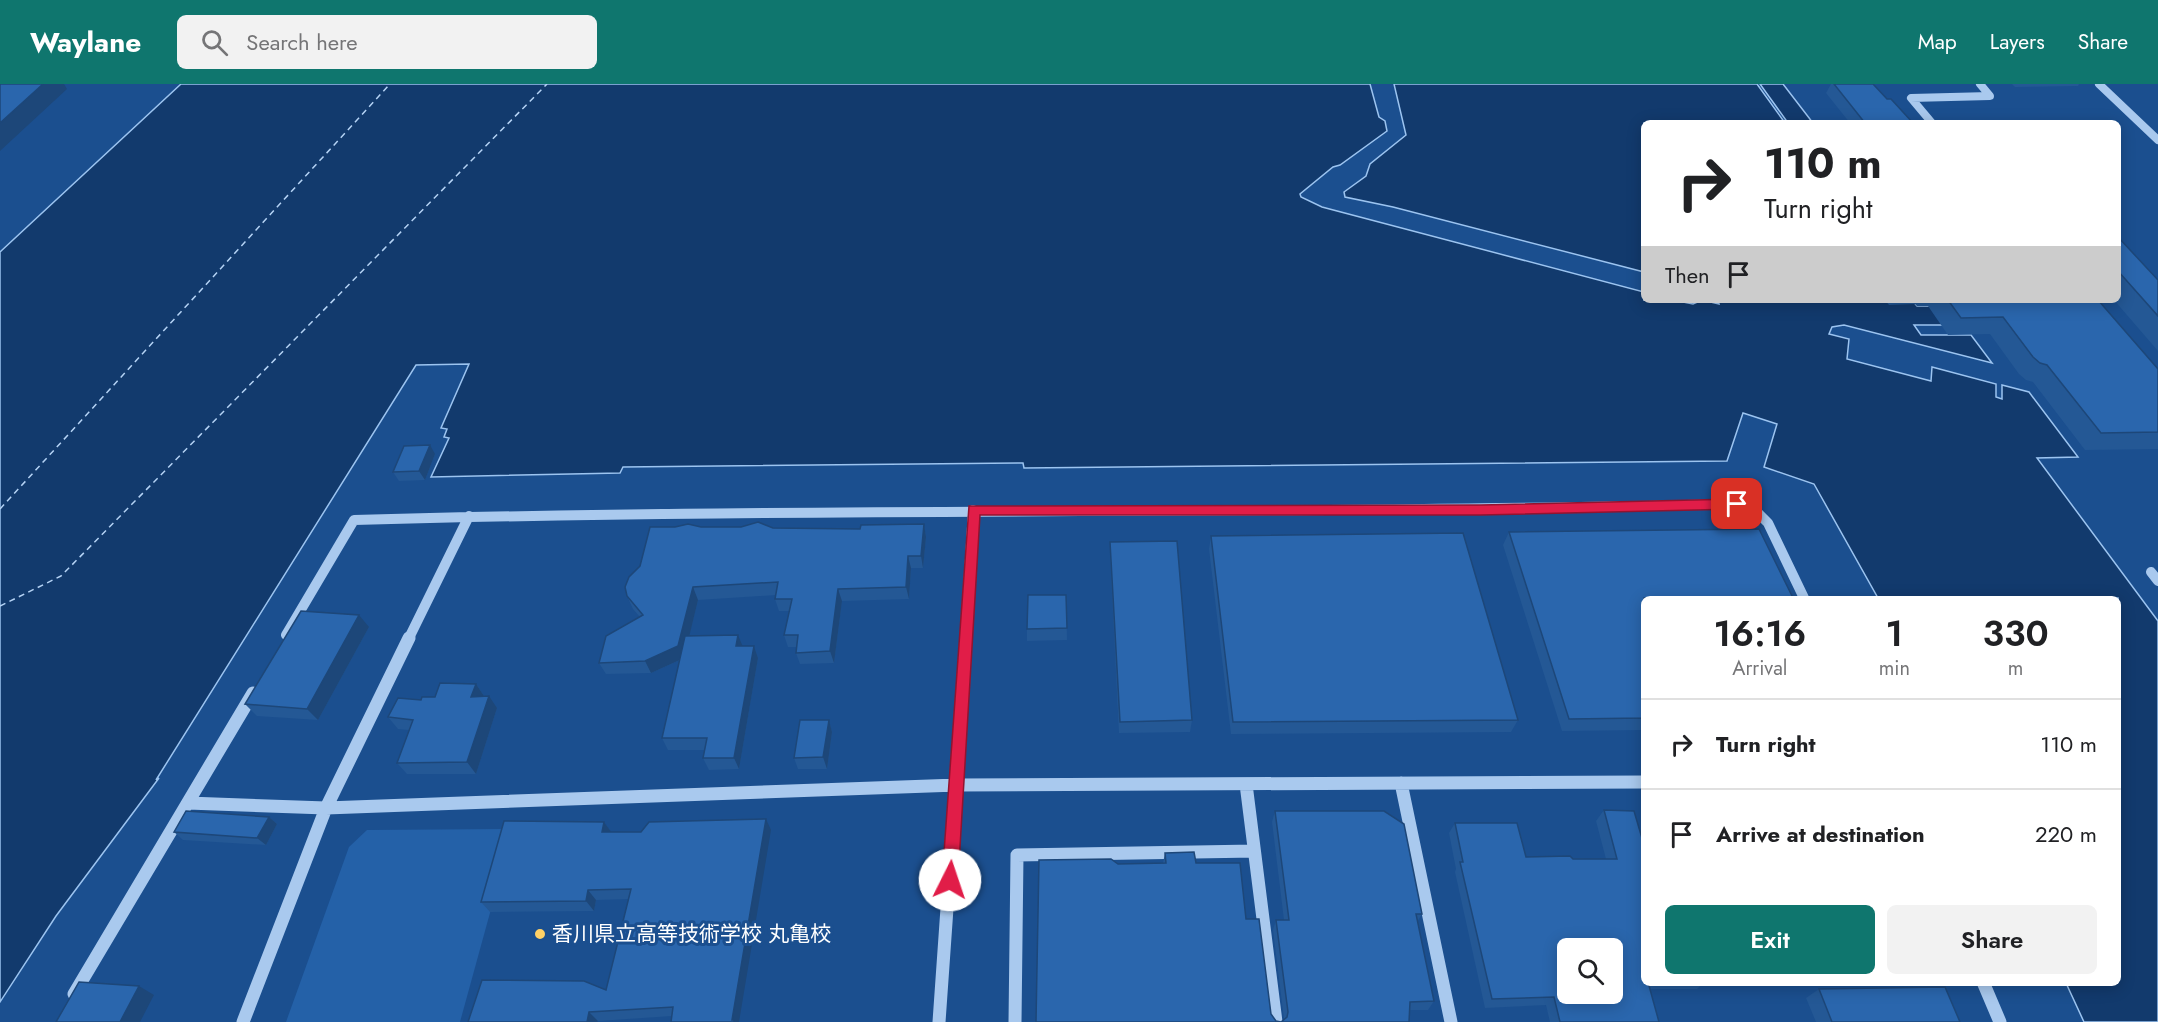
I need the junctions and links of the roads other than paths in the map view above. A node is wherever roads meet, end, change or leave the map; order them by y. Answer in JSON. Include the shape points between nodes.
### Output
{"nodes":[{"id":1,"x":1980,"y":84,"type":"edge"},
{"id":2,"x":2099,"y":84,"type":"edge"},
{"id":3,"x":1929,"y":120,"type":"edge"},
{"id":4,"x":2158,"y":140,"type":"edge"},
{"id":5,"x":973,"y":510,"type":"junction"},
{"id":6,"x":469,"y":516,"type":"junction"},
{"id":7,"x":2151,"y":572,"type":"dead end"},
{"id":8,"x":2158,"y":581,"type":"edge"},
{"id":9,"x":1803,"y":596,"type":"edge"},
{"id":10,"x":283,"y":641,"type":"edge"},
{"id":11,"x":259,"y":682,"type":"edge"},
{"id":12,"x":1641,"y":782,"type":"edge"},
{"id":13,"x":1401,"y":783,"type":"junction"},
{"id":14,"x":1246,"y":784,"type":"junction"},
{"id":15,"x":957,"y":785,"type":"junction"},
{"id":16,"x":188,"y":803,"type":"junction"},
{"id":17,"x":326,"y":808,"type":"junction"},
{"id":18,"x":1254,"y":851,"type":"junction"},
{"id":19,"x":1985,"y":986,"type":"edge"},
{"id":20,"x":69,"y":1002,"type":"edge"},
{"id":21,"x":243,"y":1022,"type":"edge"},
{"id":22,"x":939,"y":1022,"type":"edge"},
{"id":23,"x":1015,"y":1022,"type":"edge"},
{"id":24,"x":1276,"y":1022,"type":"edge"},
{"id":25,"x":1451,"y":1022,"type":"edge"},
{"id":26,"x":2000,"y":1022,"type":"edge"}],
"edges":[{"from":1,"to":3,"type":"street","via":[[1990,96],[1911,98]]},
{"from":2,"to":4,"type":"street"},
{"from":5,"to":6,"type":"street"},
{"from":5,"to":9,"type":"street","via":[[1481,510],[1737,504],[1755,510],[1768,524]]},
{"from":5,"to":15,"type":"street"},
{"from":6,"to":10,"type":"street","via":[[354,520]]},
{"from":6,"to":17,"type":"street"},
{"from":7,"to":8,"type":"street"},
{"from":11,"to":16,"type":"street"},
{"from":12,"to":13,"type":"street"},
{"from":13,"to":14,"type":"street"},
{"from":13,"to":25,"type":"street"},
{"from":14,"to":15,"type":"street"},
{"from":14,"to":18,"type":"street"},
{"from":15,"to":17,"type":"street"},
{"from":15,"to":22,"type":"street"},
{"from":16,"to":17,"type":"street"},
{"from":16,"to":20,"type":"street"},
{"from":17,"to":21,"type":"street"},
{"from":18,"to":23,"type":"street","via":[[1017,855]]},
{"from":18,"to":24,"type":"street"},
{"from":19,"to":26,"type":"street"}]}
